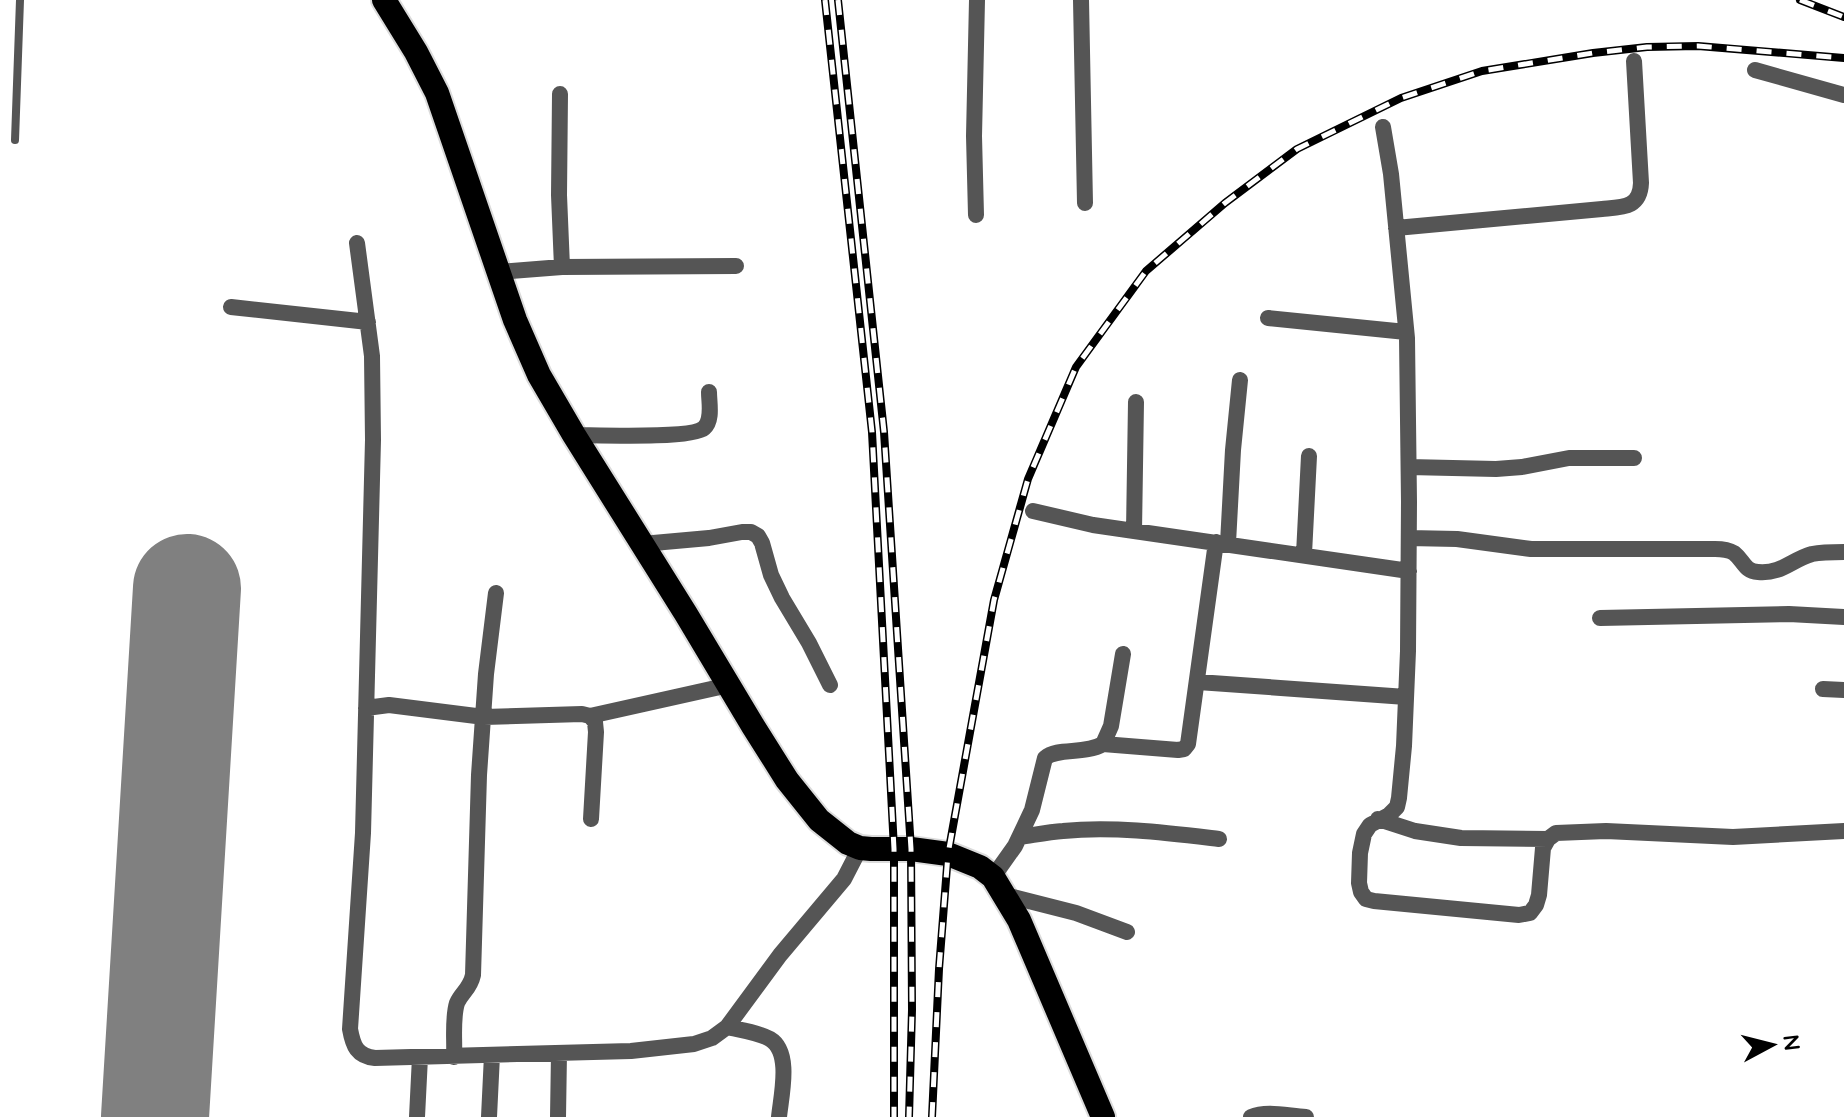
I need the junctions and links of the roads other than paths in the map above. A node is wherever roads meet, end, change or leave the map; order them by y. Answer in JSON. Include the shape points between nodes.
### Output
{"nodes":[{"id":1,"x":20,"y":0,"type":"edge"},
{"id":2,"x":384,"y":0,"type":"edge"},
{"id":3,"x":977,"y":0,"type":"edge"},
{"id":4,"x":1081,"y":0,"type":"edge"},
{"id":5,"x":1634,"y":61,"type":"dead end"},
{"id":6,"x":1755,"y":70,"type":"dead end"},
{"id":7,"x":560,"y":94,"type":"dead end"},
{"id":8,"x":1844,"y":95,"type":"edge"},
{"id":9,"x":1383,"y":127,"type":"dead end"},
{"id":10,"x":15,"y":140,"type":"dead end"},
{"id":11,"x":1085,"y":203,"type":"dead end"},
{"id":12,"x":976,"y":215,"type":"dead end"},
{"id":13,"x":1396,"y":228,"type":"junction"},
{"id":14,"x":357,"y":243,"type":"dead end"},
{"id":15,"x":736,"y":266,"type":"dead end"},
{"id":16,"x":562,"y":267,"type":"junction"},
{"id":17,"x":498,"y":272,"type":"junction"},
{"id":18,"x":231,"y":307,"type":"dead end"},
{"id":19,"x":1268,"y":318,"type":"dead end"},
{"id":20,"x":368,"y":322,"type":"junction"},
{"id":21,"x":1406,"y":332,"type":"junction"},
{"id":22,"x":1240,"y":380,"type":"dead end"},
{"id":23,"x":709,"y":392,"type":"dead end"},
{"id":24,"x":1136,"y":402,"type":"dead end"},
{"id":25,"x":574,"y":435,"type":"junction"},
{"id":26,"x":1309,"y":456,"type":"dead end"},
{"id":27,"x":1634,"y":458,"type":"dead end"},
{"id":28,"x":1409,"y":467,"type":"junction"},
{"id":29,"x":1033,"y":511,"type":"dead end"},
{"id":30,"x":1134,"y":531,"type":"junction"},
{"id":31,"x":1409,"y":538,"type":"junction"},
{"id":32,"x":1222,"y":543,"type":"junction"},
{"id":33,"x":642,"y":544,"type":"junction"},
{"id":34,"x":1844,"y":552,"type":"edge"},
{"id":35,"x":1304,"y":554,"type":"junction"},
{"id":36,"x":1409,"y":571,"type":"junction"},
{"id":37,"x":496,"y":593,"type":"dead end"},
{"id":38,"x":1844,"y":617,"type":"edge"},
{"id":39,"x":1600,"y":618,"type":"dead end"},
{"id":40,"x":1123,"y":654,"type":"dead end"},
{"id":41,"x":1198,"y":682,"type":"junction"},
{"id":42,"x":729,"y":685,"type":"junction"},
{"id":43,"x":830,"y":685,"type":"dead end"},
{"id":44,"x":1823,"y":689,"type":"dead end"},
{"id":45,"x":1844,"y":690,"type":"edge"},
{"id":46,"x":1406,"y":697,"type":"junction"},
{"id":47,"x":366,"y":708,"type":"junction"},
{"id":48,"x":590,"y":716,"type":"junction"},
{"id":49,"x":484,"y":717,"type":"junction"},
{"id":50,"x":1103,"y":744,"type":"junction"},
{"id":51,"x":591,"y":819,"type":"dead end"},
{"id":52,"x":1378,"y":819,"type":"junction"},
{"id":53,"x":1844,"y":831,"type":"edge"},
{"id":54,"x":1020,"y":837,"type":"junction"},
{"id":55,"x":1219,"y":839,"type":"dead end"},
{"id":56,"x":1548,"y":839,"type":"junction"},
{"id":57,"x":860,"y":848,"type":"junction"},
{"id":58,"x":999,"y":886,"type":"junction"},
{"id":59,"x":1127,"y":932,"type":"dead end"},
{"id":60,"x":727,"y":1027,"type":"junction"},
{"id":61,"x":559,"y":1053,"type":"junction"},
{"id":62,"x":492,"y":1055,"type":"junction"},
{"id":63,"x":420,"y":1057,"type":"junction"},
{"id":64,"x":454,"y":1057,"type":"junction"},
{"id":65,"x":417,"y":1117,"type":"edge"},
{"id":66,"x":489,"y":1117,"type":"edge"},
{"id":67,"x":558,"y":1117,"type":"edge"},
{"id":68,"x":779,"y":1117,"type":"edge"},
{"id":69,"x":1103,"y":1117,"type":"edge"},
{"id":70,"x":1251,"y":1117,"type":"edge"},
{"id":71,"x":1306,"y":1117,"type":"edge"}],
"edges":[{"from":1,"to":10,"type":"lane"},
{"from":2,"to":17,"type":"highway","via":[[437,93]]},
{"from":3,"to":12,"type":"street"},
{"from":4,"to":11,"type":"street"},
{"from":5,"to":13,"type":"street","via":[[1641,183],[1635,202]]},
{"from":6,"to":8,"type":"street"},
{"from":7,"to":16,"type":"street"},
{"from":9,"to":13,"type":"street"},
{"from":13,"to":21,"type":"street"},
{"from":14,"to":20,"type":"street"},
{"from":15,"to":16,"type":"street"},
{"from":16,"to":17,"type":"street"},
{"from":17,"to":25,"type":"highway","via":[[539,375]]},
{"from":18,"to":20,"type":"street"},
{"from":19,"to":21,"type":"street"},
{"from":20,"to":47,"type":"street","via":[[373,427]]},
{"from":21,"to":28,"type":"street"},
{"from":22,"to":32,"type":"street"},
{"from":23,"to":25,"type":"street","via":[[707,425],[694,433]]},
{"from":24,"to":30,"type":"street"},
{"from":25,"to":33,"type":"highway"},
{"from":26,"to":35,"type":"street"},
{"from":27,"to":28,"type":"street","via":[[1569,458],[1496,469]]},
{"from":28,"to":31,"type":"street"},
{"from":29,"to":30,"type":"street"},
{"from":30,"to":32,"type":"street"},
{"from":31,"to":34,"type":"street","via":[[1531,549],[1715,549],[1733,553],[1752,572],[1777,571],[1814,554]]},
{"from":31,"to":36,"type":"street"},
{"from":32,"to":35,"type":"street"},
{"from":32,"to":41,"type":"street"},
{"from":33,"to":42,"type":"highway"},
{"from":33,"to":43,"type":"street","via":[[742,532],[758,536],[782,598]]},
{"from":35,"to":36,"type":"street"},
{"from":36,"to":46,"type":"street"},
{"from":37,"to":49,"type":"street"},
{"from":38,"to":39,"type":"street"},
{"from":40,"to":50,"type":"street"},
{"from":41,"to":46,"type":"street"},
{"from":41,"to":50,"type":"street","via":[[1184,749]]},
{"from":42,"to":48,"type":"street"},
{"from":42,"to":57,"type":"highway","via":[[804,803],[829,829]]},
{"from":44,"to":45,"type":"street"},
{"from":46,"to":52,"type":"street","via":[[1397,807]]},
{"from":47,"to":49,"type":"street","via":[[389,705]]},
{"from":47,"to":63,"type":"street","via":[[352,1042],[366,1057]]},
{"from":48,"to":49,"type":"street"},
{"from":48,"to":51,"type":"street","via":[[596,732]]},
{"from":49,"to":64,"type":"street","via":[[473,975],[456,1008]]},
{"from":50,"to":54,"type":"street","via":[[1049,754]]},
{"from":52,"to":56,"type":"street","via":[[1461,838]]},
{"from":52,"to":56,"type":"street","via":[[1364,834],[1359,883],[1366,899],[1390,904],[1530,913]]},
{"from":53,"to":56,"type":"street","via":[[1733,837],[1580,831]]},
{"from":54,"to":55,"type":"street","via":[[1096,830]]},
{"from":54,"to":58,"type":"street"},
{"from":57,"to":58,"type":"highway","via":[[948,854],[980,867]]},
{"from":57,"to":60,"type":"street","via":[[844,879]]},
{"from":58,"to":59,"type":"street"},
{"from":58,"to":69,"type":"highway","via":[[1024,931]]},
{"from":60,"to":61,"type":"street","via":[[694,1044]]},
{"from":60,"to":68,"type":"street","via":[[772,1040],[780,1049],[784,1064]]},
{"from":61,"to":62,"type":"street"},
{"from":61,"to":67,"type":"street"},
{"from":62,"to":64,"type":"street"},
{"from":62,"to":66,"type":"street"},
{"from":63,"to":64,"type":"street"},
{"from":63,"to":65,"type":"street"},
{"from":70,"to":71,"type":"street"}]}
